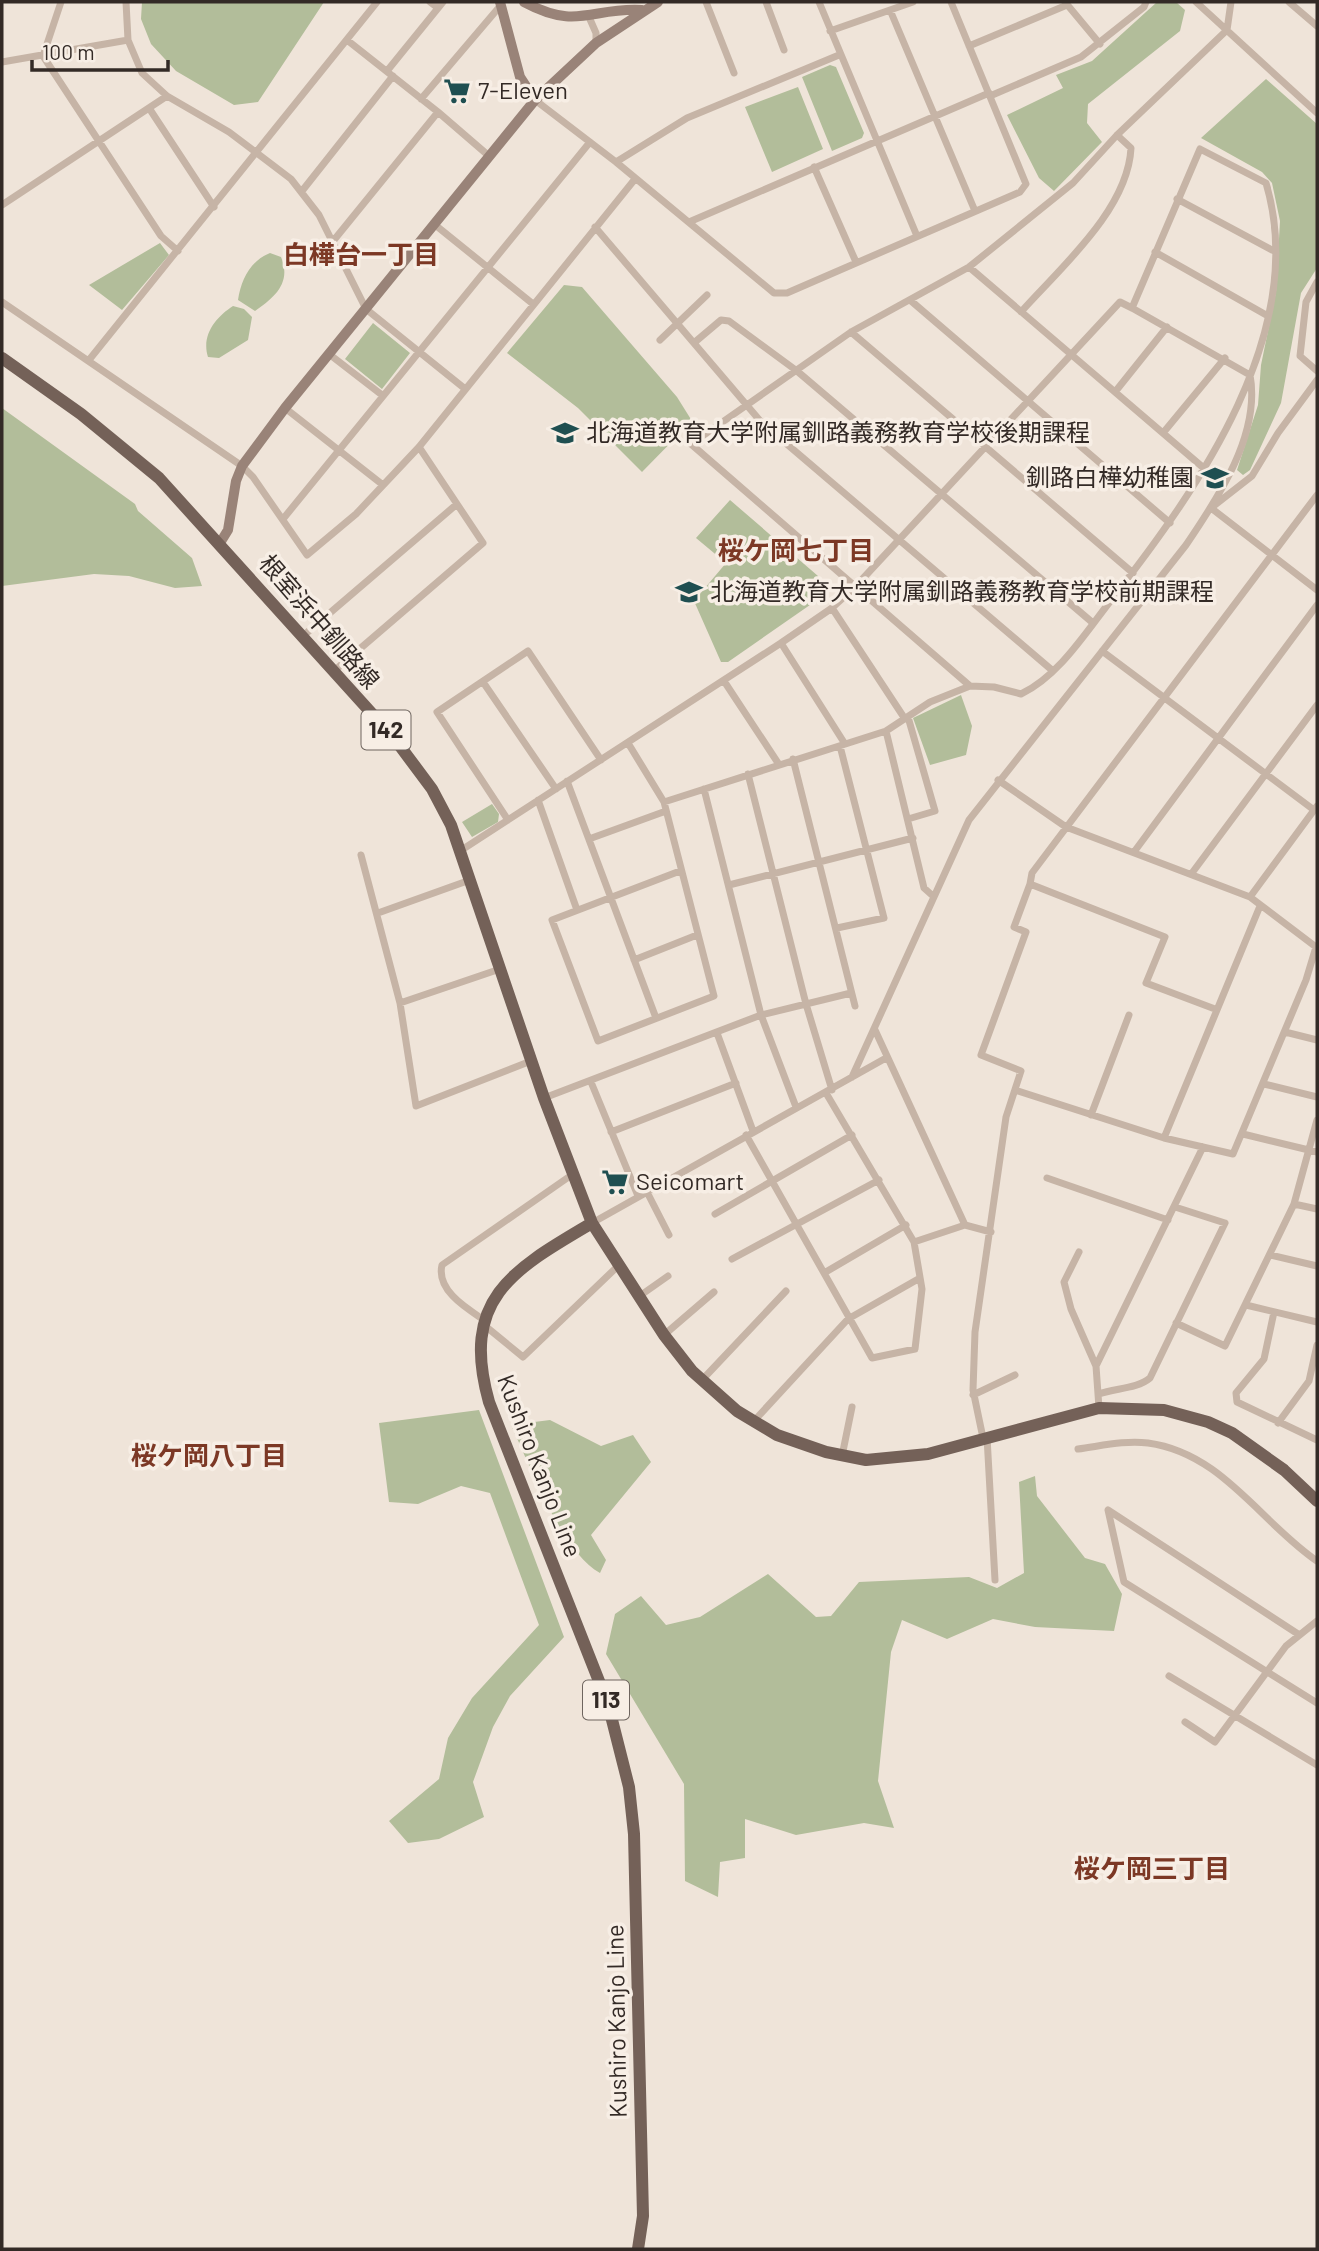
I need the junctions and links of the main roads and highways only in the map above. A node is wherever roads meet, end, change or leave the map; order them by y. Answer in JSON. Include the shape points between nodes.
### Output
{"nodes":[{"id":1,"x":2,"y":358,"type":"edge"},
{"id":2,"x":592,"y":1223,"type":"junction"},
{"id":3,"x":1317,"y":1501,"type":"edge"},
{"id":4,"x":638,"y":2249,"type":"edge"}],
"edges":[{"from":1,"to":2,"type":"main road","name":"根室浜中釧路線","number":"142","via":[[159,478],[394,738],[432,789],[460,851]]},
{"from":2,"to":3,"type":"main road","via":[[664,1335],[702,1380],[752,1422],[777,1434],[842,1456],[893,1459],[928,1454],[1099,1408],[1164,1410],[1208,1422],[1253,1447]]},
{"from":2,"to":4,"type":"main road","name":"Kushiro Kanjo Line","number":"113","via":[[518,1270],[503,1286],[483,1322],[481,1372],[608,1704],[629,1787],[643,2217]]}]}
